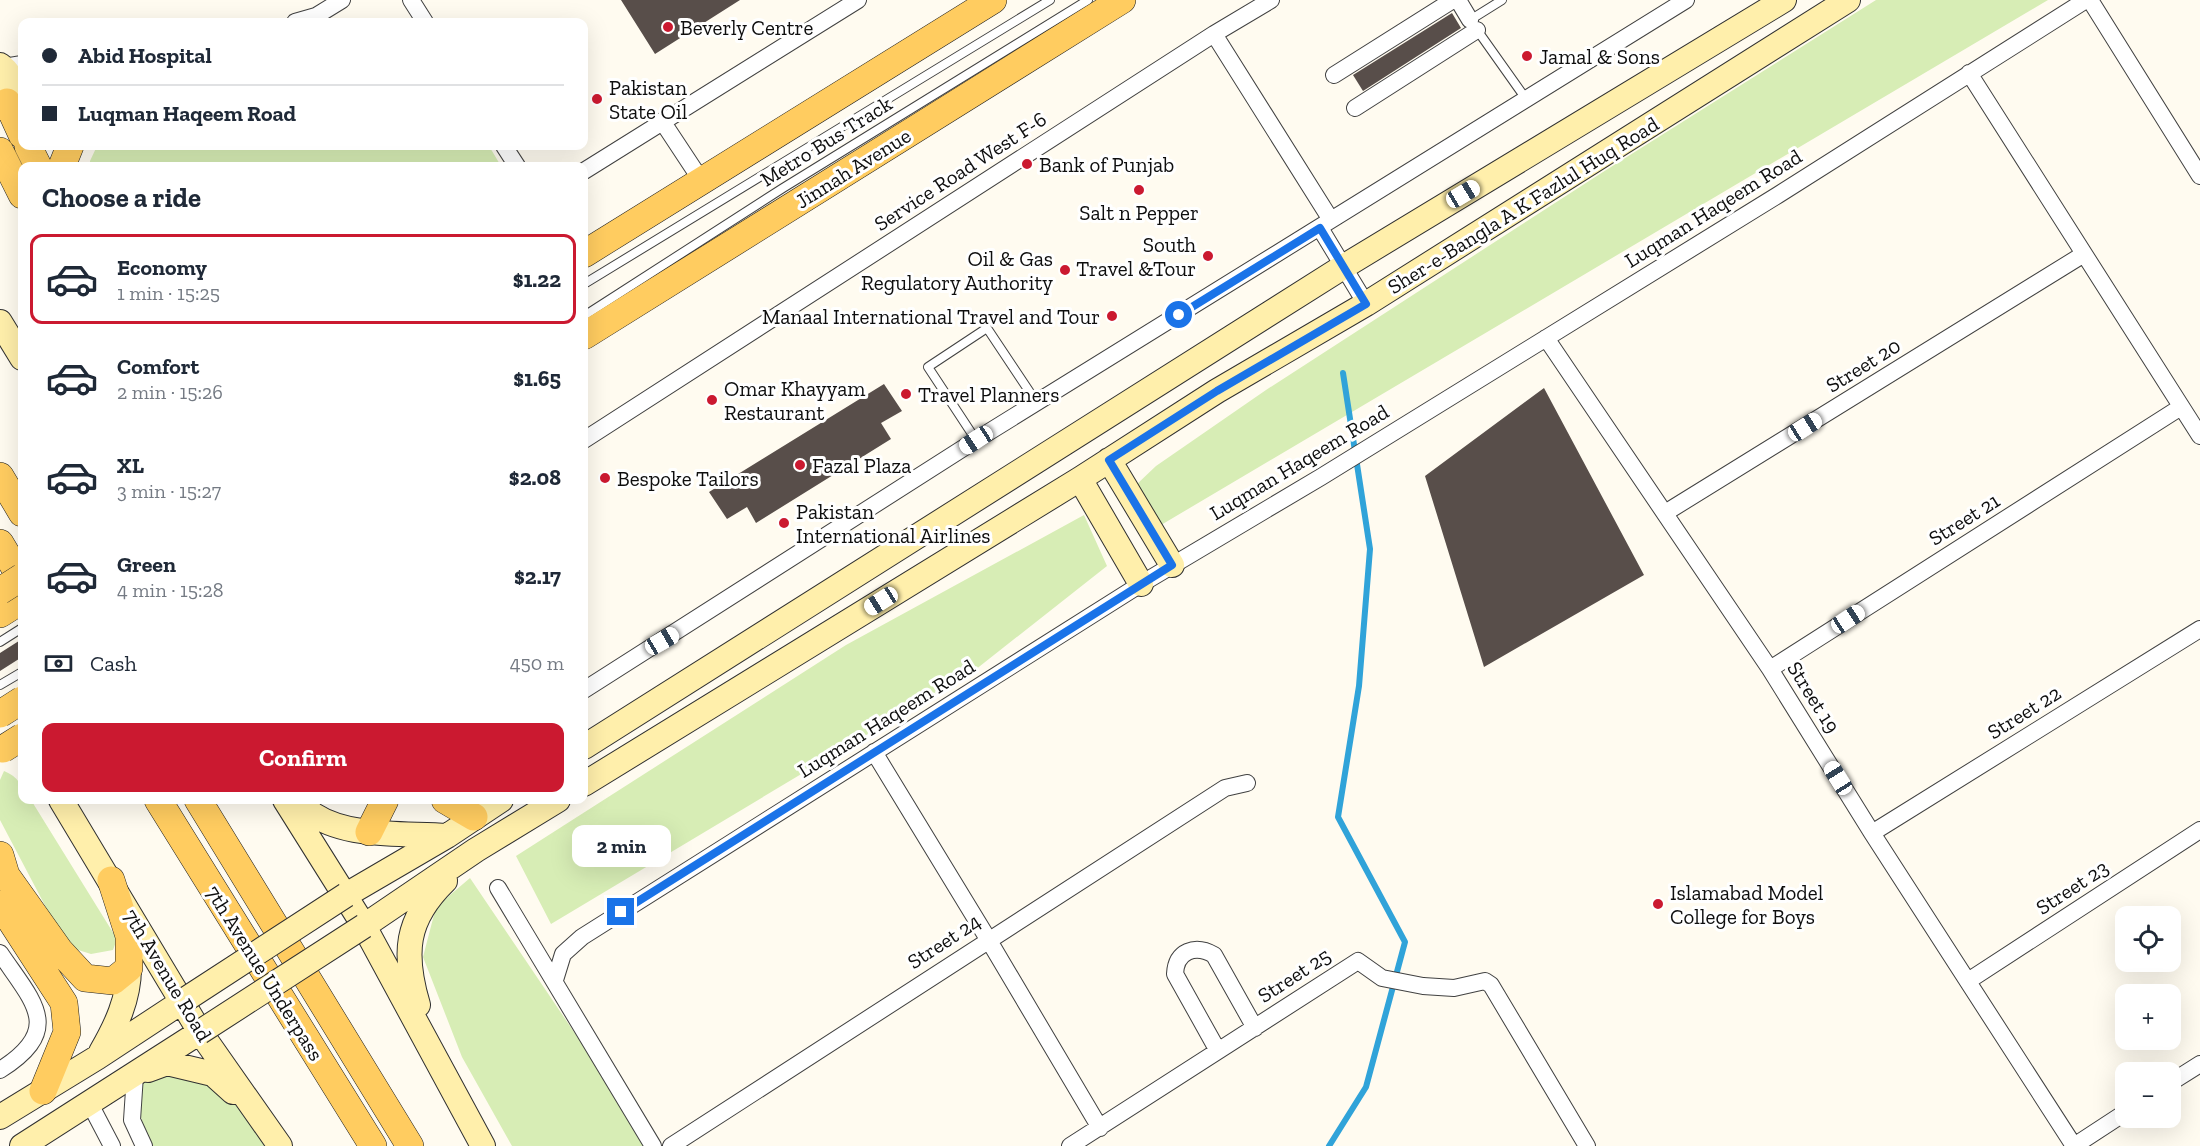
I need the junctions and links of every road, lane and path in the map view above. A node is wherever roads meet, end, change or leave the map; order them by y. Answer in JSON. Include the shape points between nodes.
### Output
{"nodes":[{"id":1,"x":342,"y":0,"type":"edge"},
{"id":2,"x":411,"y":0,"type":"edge"},
{"id":3,"x":858,"y":0,"type":"edge"},
{"id":4,"x":993,"y":0,"type":"edge"},
{"id":5,"x":1050,"y":0,"type":"edge"},
{"id":6,"x":1088,"y":0,"type":"edge"},
{"id":7,"x":1122,"y":0,"type":"edge"},
{"id":8,"x":1271,"y":0,"type":"edge"},
{"id":9,"x":1456,"y":0,"type":"edge"},
{"id":10,"x":1502,"y":0,"type":"edge"},
{"id":11,"x":1686,"y":0,"type":"edge"},
{"id":12,"x":1784,"y":0,"type":"edge"},
{"id":13,"x":1848,"y":0,"type":"edge"},
{"id":14,"x":2088,"y":0,"type":"edge"},
{"id":15,"x":309,"y":18,"type":"edge"},
{"id":16,"x":422,"y":18,"type":"edge"},
{"id":17,"x":1474,"y":25,"type":"junction"},
{"id":18,"x":1214,"y":34,"type":"junction"},
{"id":19,"x":9,"y":66,"type":"edge"},
{"id":20,"x":1969,"y":73,"type":"junction"},
{"id":21,"x":1334,"y":75,"type":"dead end"},
{"id":22,"x":1526,"y":99,"type":"junction"},
{"id":23,"x":10,"y":101,"type":"edge"},
{"id":24,"x":1355,"y":108,"type":"dead end"},
{"id":25,"x":662,"y":121,"type":"junction"},
{"id":26,"x":18,"y":124,"type":"edge"},
{"id":27,"x":0,"y":151,"type":"edge"},
{"id":28,"x":588,"y":168,"type":"edge"},
{"id":29,"x":2200,"y":176,"type":"edge"},
{"id":30,"x":701,"y":180,"type":"junction"},
{"id":31,"x":13,"y":188,"type":"edge"},
{"id":32,"x":1326,"y":224,"type":"junction"},
{"id":33,"x":588,"y":251,"type":"edge"},
{"id":34,"x":2084,"y":254,"type":"junction"},
{"id":35,"x":1343,"y":267,"type":"junction"},
{"id":36,"x":588,"y":282,"type":"edge"},
{"id":37,"x":1366,"y":304,"type":"junction"},
{"id":38,"x":588,"y":313,"type":"edge"},
{"id":39,"x":0,"y":322,"type":"edge"},
{"id":40,"x":588,"y":334,"type":"edge"},
{"id":41,"x":1546,"y":338,"type":"junction"},
{"id":42,"x":18,"y":351,"type":"edge"},
{"id":43,"x":1037,"y":403,"type":"junction"},
{"id":44,"x":2181,"y":407,"type":"junction"},
{"id":45,"x":2200,"y":436,"type":"edge"},
{"id":46,"x":588,"y":437,"type":"edge"},
{"id":47,"x":976,"y":440,"type":"junction"},
{"id":48,"x":1109,"y":460,"type":"junction"},
{"id":49,"x":0,"y":476,"type":"edge"},
{"id":50,"x":1080,"y":479,"type":"junction"},
{"id":51,"x":18,"y":506,"type":"edge"},
{"id":52,"x":1665,"y":513,"type":"junction"},
{"id":53,"x":0,"y":543,"type":"edge"},
{"id":54,"x":1172,"y":565,"type":"junction"},
{"id":55,"x":18,"y":572,"type":"edge"},
{"id":56,"x":18,"y":580,"type":"edge"},
{"id":57,"x":1141,"y":584,"type":"junction"},
{"id":58,"x":0,"y":591,"type":"edge"},
{"id":59,"x":18,"y":603,"type":"edge"},
{"id":60,"x":0,"y":614,"type":"edge"},
{"id":61,"x":2200,"y":629,"type":"edge"},
{"id":62,"x":18,"y":631,"type":"edge"},
{"id":63,"x":0,"y":642,"type":"edge"},
{"id":64,"x":1770,"y":669,"type":"junction"},
{"id":65,"x":18,"y":675,"type":"edge"},
{"id":66,"x":0,"y":686,"type":"edge"},
{"id":67,"x":588,"y":687,"type":"edge"},
{"id":68,"x":0,"y":701,"type":"edge"},
{"id":69,"x":18,"y":703,"type":"edge"},
{"id":70,"x":0,"y":714,"type":"edge"},
{"id":71,"x":12,"y":743,"type":"edge"},
{"id":72,"x":588,"y":744,"type":"edge"},
{"id":73,"x":874,"y":752,"type":"junction"},
{"id":74,"x":588,"y":782,"type":"edge"},
{"id":75,"x":1246,"y":783,"type":"dead end"},
{"id":76,"x":64,"y":804,"type":"edge"},
{"id":77,"x":160,"y":804,"type":"edge"},
{"id":78,"x":200,"y":804,"type":"edge"},
{"id":79,"x":288,"y":804,"type":"edge"},
{"id":80,"x":302,"y":804,"type":"edge"},
{"id":81,"x":383,"y":804,"type":"edge"},
{"id":82,"x":452,"y":804,"type":"edge"},
{"id":83,"x":495,"y":804,"type":"edge"},
{"id":84,"x":551,"y":804,"type":"edge"},
{"id":85,"x":474,"y":817,"type":"junction"},
{"id":86,"x":2200,"y":830,"type":"edge"},
{"id":87,"x":369,"y":832,"type":"junction"},
{"id":88,"x":1872,"y":833,"type":"junction"},
{"id":89,"x":447,"y":836,"type":"junction"},
{"id":90,"x":476,"y":850,"type":"junction"},
{"id":91,"x":0,"y":855,"type":"edge"},
{"id":92,"x":111,"y":880,"type":"junction"},
{"id":93,"x":498,"y":888,"type":"dead end"},
{"id":94,"x":346,"y":895,"type":"junction"},
{"id":95,"x":0,"y":904,"type":"edge"},
{"id":96,"x":364,"y":926,"type":"junction"},
{"id":97,"x":988,"y":939,"type":"junction"},
{"id":98,"x":0,"y":953,"type":"edge"},
{"id":99,"x":129,"y":968,"type":"junction"},
{"id":100,"x":555,"y":980,"type":"junction"},
{"id":101,"x":1968,"y":981,"type":"junction"},
{"id":102,"x":183,"y":1001,"type":"junction"},
{"id":103,"x":1255,"y":1028,"type":"junction"},
{"id":104,"x":201,"y":1032,"type":"junction"},
{"id":105,"x":429,"y":1044,"type":"junction"},
{"id":106,"x":1218,"y":1051,"type":"junction"},
{"id":107,"x":98,"y":1057,"type":"junction"},
{"id":108,"x":2200,"y":1064,"type":"edge"},
{"id":109,"x":0,"y":1070,"type":"edge"},
{"id":110,"x":135,"y":1075,"type":"junction"},
{"id":111,"x":2181,"y":1076,"type":"edge"},
{"id":112,"x":42,"y":1091,"type":"junction"},
{"id":113,"x":90,"y":1104,"type":"junction"},
{"id":114,"x":254,"y":1109,"type":"junction"},
{"id":115,"x":0,"y":1117,"type":"edge"},
{"id":116,"x":2115,"y":1119,"type":"edge"},
{"id":117,"x":1100,"y":1128,"type":"junction"},
{"id":118,"x":22,"y":1146,"type":"edge"},
{"id":119,"x":112,"y":1146,"type":"edge"},
{"id":120,"x":144,"y":1146,"type":"edge"},
{"id":121,"x":280,"y":1146,"type":"edge"},
{"id":122,"x":373,"y":1146,"type":"edge"},
{"id":123,"x":410,"y":1146,"type":"edge"},
{"id":124,"x":483,"y":1146,"type":"edge"},
{"id":125,"x":653,"y":1146,"type":"edge"},
{"id":126,"x":671,"y":1146,"type":"edge"},
{"id":127,"x":1070,"y":1146,"type":"edge"},
{"id":128,"x":1587,"y":1146,"type":"edge"},
{"id":129,"x":2074,"y":1146,"type":"edge"}],
"edges":[{"from":1,"to":15,"type":"street"},
{"from":2,"to":16,"type":"street"},
{"from":3,"to":25,"type":"street"},
{"from":4,"to":30,"type":"main road"},
{"from":5,"to":36,"type":"lane","name":"Metro Bus Track"},
{"from":6,"to":38,"type":"lane","name":"Metro Bus Track"},
{"from":7,"to":40,"type":"main road","name":"Jinnah Avenue"},
{"from":8,"to":18,"type":"street","name":"Service Road West F-6"},
{"from":9,"to":17,"type":"street"},
{"from":9,"to":21,"type":"street"},
{"from":10,"to":17,"type":"lane"},
{"from":11,"to":22,"type":"street"},
{"from":12,"to":35,"type":"main road","name":"Sher-e-Bangla A K Fazlul Huq Road"},
{"from":13,"to":37,"type":"main road","name":"Sher-e-Bangla A K Fazlul Huq Road"},
{"from":14,"to":20,"type":"street","name":"Luqman Haqeem Road"},
{"from":14,"to":29,"type":"street"},
{"from":17,"to":22,"type":"lane"},
{"from":17,"to":24,"type":"street"},
{"from":18,"to":32,"type":"street"},
{"from":18,"to":46,"type":"street","name":"Service Road West F-6"},
{"from":19,"to":23,"type":"main road"},
{"from":20,"to":34,"type":"street"},
{"from":20,"to":41,"type":"street","name":"Luqman Haqeem Road"},
{"from":22,"to":32,"type":"street"},
{"from":23,"to":26,"type":"main road"},
{"from":25,"to":28,"type":"street"},
{"from":25,"to":30,"type":"street"},
{"from":27,"to":31,"type":"main road"},
{"from":30,"to":33,"type":"main road"},
{"from":32,"to":35,"type":"street"},
{"from":32,"to":43,"type":"street"},
{"from":34,"to":44,"type":"street"},
{"from":34,"to":52,"type":"street","name":"Street 20"},
{"from":35,"to":37,"type":"street"},
{"from":35,"to":72,"type":"main road","name":"Sher-e-Bangla A K Fazlul Huq Road"},
{"from":37,"to":48,"type":"main road","name":"Sher-e-Bangla A K Fazlul Huq Road"},
{"from":39,"to":42,"type":"main road"},
{"from":41,"to":52,"type":"street","name":"Street 19"},
{"from":41,"to":54,"type":"street","name":"Luqman Haqeem Road"},
{"from":43,"to":47,"type":"street"},
{"from":43,"to":47,"type":"lane","via":[[987,328],[928,367]]},
{"from":44,"to":45,"type":"street"},
{"from":44,"to":64,"type":"street","name":"Street 21"},
{"from":47,"to":67,"type":"street"},
{"from":48,"to":50,"type":"main road","name":"Sher-e-Bangla A K Fazlul Huq Road"},
{"from":48,"to":54,"type":"main road"},
{"from":49,"to":51,"type":"main road"},
{"from":50,"to":57,"type":"main road"},
{"from":50,"to":74,"type":"main road","name":"Sher-e-Bangla A K Fazlul Huq Road"},
{"from":52,"to":64,"type":"street","name":"Street 19"},
{"from":53,"to":55,"type":"main road"},
{"from":54,"to":57,"type":"street","name":"Luqman Haqeem Road"},
{"from":56,"to":58,"type":"main road","bridge":true},
{"from":57,"to":73,"type":"street","name":"Luqman Haqeem Road"},
{"from":59,"to":60,"type":"main road"},
{"from":61,"to":88,"type":"street","name":"Street 22"},
{"from":62,"to":63,"type":"lane"},
{"from":64,"to":88,"type":"street","name":"Street 19"},
{"from":65,"to":66,"type":"lane"},
{"from":68,"to":71,"type":"main road"},
{"from":69,"to":70,"type":"main road","bridge":true},
{"from":73,"to":97,"type":"street"},
{"from":73,"to":100,"type":"street","name":"Luqman Haqeem Road","via":[[582,937],[562,954]]},
{"from":75,"to":97,"type":"street","name":"Street 24","via":[[1225,788]]},
{"from":76,"to":92,"type":"main road","name":"7th Avenue Road"},
{"from":77,"to":122,"type":"main road","name":"7th Avenue Underpass"},
{"from":78,"to":123,"type":"main road","name":"7th Avenue Underpass"},
{"from":79,"to":94,"type":"main road"},
{"from":80,"to":87,"type":"main road","via":[[315,816]]},
{"from":81,"to":87,"type":"main road"},
{"from":82,"to":85,"type":"main road"},
{"from":83,"to":85,"type":"main road"},
{"from":84,"to":90,"type":"main road"},
{"from":85,"to":89,"type":"main road"},
{"from":86,"to":101,"type":"street","name":"Street 23"},
{"from":87,"to":89,"type":"main road"},
{"from":88,"to":101,"type":"street","name":"Street 19"},
{"from":89,"to":94,"type":"main road"},
{"from":90,"to":96,"type":"main road"},
{"from":90,"to":105,"type":"main road","via":[[428,897],[411,932],[411,983]]},
{"from":91,"to":99,"type":"main road","via":[[6,875],[84,978],[113,981]]},
{"from":92,"to":99,"type":"main road","via":[[129,936]]},
{"from":92,"to":102,"type":"main road","name":"7th Avenue Road"},
{"from":93,"to":100,"type":"street"},
{"from":94,"to":96,"type":"main road"},
{"from":94,"to":102,"type":"main road","bridge":true},
{"from":95,"to":112,"type":"main road","via":[[64,1003],[67,1032]]},
{"from":96,"to":104,"type":"main road","bridge":true},
{"from":96,"to":105,"type":"main road"},
{"from":97,"to":117,"type":"street"},
{"from":97,"to":126,"type":"street","name":"Street 24"},
{"from":98,"to":109,"type":"street","via":[[31,1000],[39,1022],[34,1041]]},
{"from":99,"to":107,"type":"main road","via":[[129,984],[117,1024]]},
{"from":100,"to":125,"type":"street"},
{"from":101,"to":129,"type":"street","name":"Street 19"},
{"from":102,"to":104,"type":"main road","name":"7th Avenue Road"},
{"from":102,"to":107,"type":"main road"},
{"from":103,"to":106,"type":"street","name":"Street 25"},
{"from":103,"to":106,"type":"street","via":[[1214,955],[1202,948],[1182,956],[1175,975]]},
{"from":103,"to":128,"type":"street","name":"Street 25","via":[[1358,961],[1382,978],[1424,986],[1454,988],[1485,981],[1491,985]]},
{"from":104,"to":110,"type":"main road"},
{"from":104,"to":114,"type":"main road","name":"7th Avenue Road"},
{"from":105,"to":124,"type":"main road"},
{"from":106,"to":117,"type":"street","name":"Street 25"},
{"from":107,"to":112,"type":"main road"},
{"from":108,"to":111,"type":"street"},
{"from":110,"to":113,"type":"main road"},
{"from":110,"to":114,"type":"main road","via":[[167,1063],[213,1074]]},
{"from":110,"to":120,"type":"street","via":[[132,1120]]},
{"from":112,"to":115,"type":"main road"},
{"from":113,"to":118,"type":"main road"},
{"from":113,"to":119,"type":"street"},
{"from":114,"to":121,"type":"main road","name":"7th Avenue Road"},
{"from":116,"to":129,"type":"street"},
{"from":117,"to":127,"type":"street","name":"Street 25"}]}
